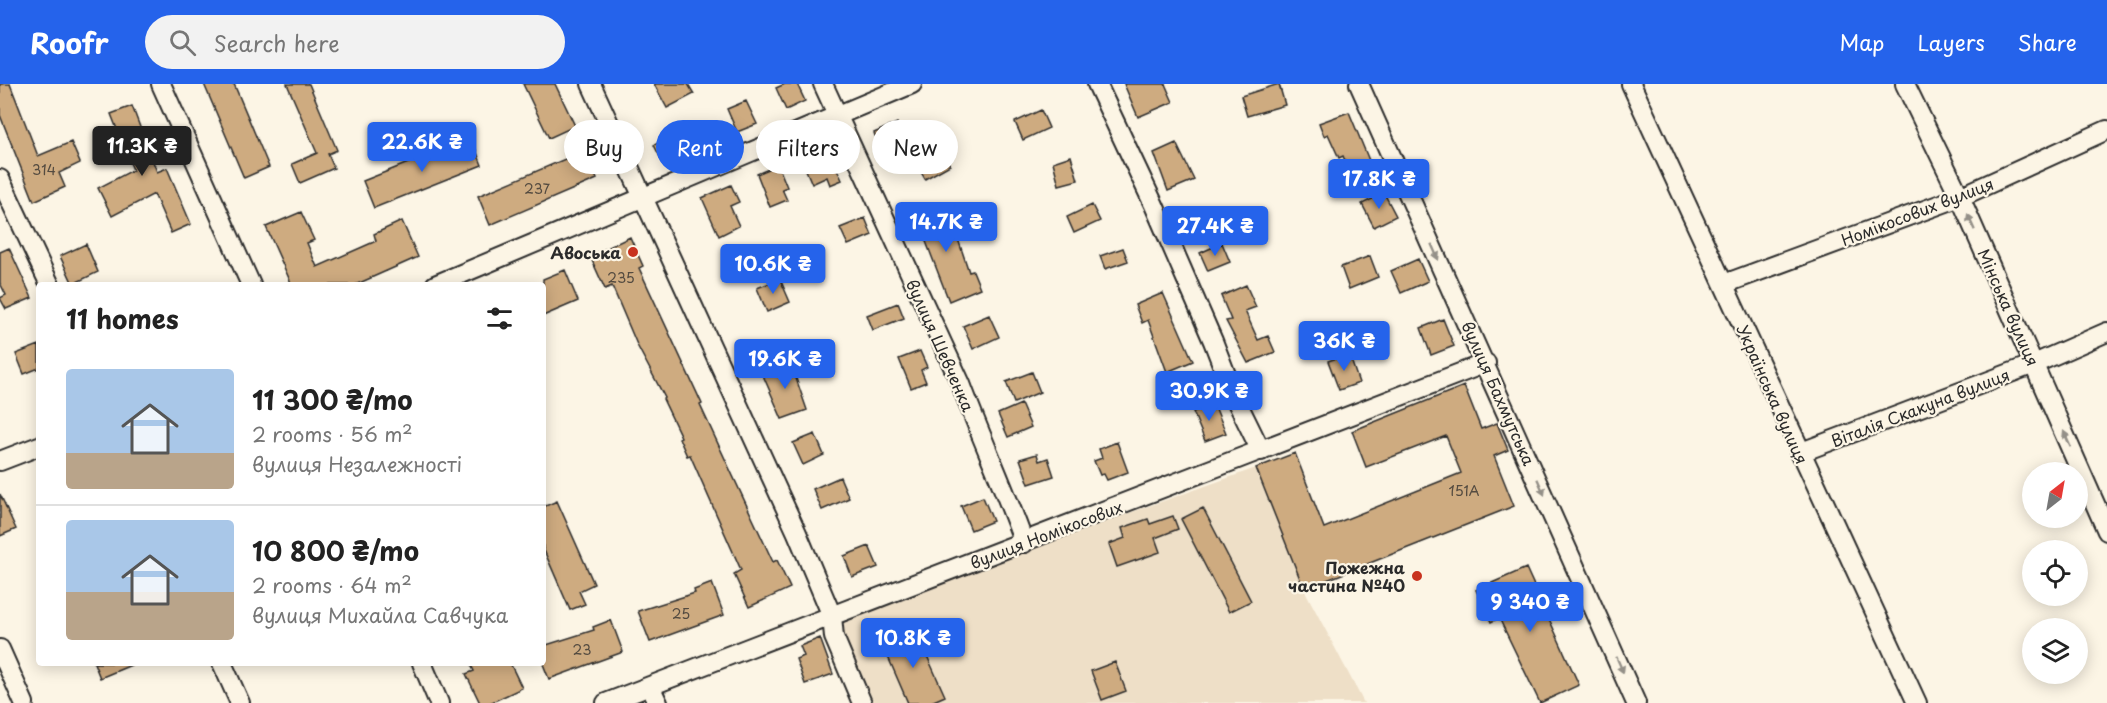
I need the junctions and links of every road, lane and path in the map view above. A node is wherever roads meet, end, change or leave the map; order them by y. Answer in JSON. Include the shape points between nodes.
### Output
{"nodes":[{"id":1,"x":161,"y":84,"type":"edge"},
{"id":2,"x":591,"y":84,"type":"edge"},
{"id":3,"x":823,"y":84,"type":"edge"},
{"id":4,"x":912,"y":84,"type":"edge"},
{"id":5,"x":1096,"y":84,"type":"edge"},
{"id":6,"x":1359,"y":84,"type":"edge"},
{"id":7,"x":1631,"y":84,"type":"edge"},
{"id":8,"x":1905,"y":84,"type":"edge"},
{"id":9,"x":838,"y":115,"type":"junction"},
{"id":10,"x":2107,"y":130,"type":"edge"},
{"id":11,"x":0,"y":179,"type":"edge"},
{"id":12,"x":643,"y":197,"type":"junction"},
{"id":13,"x":1960,"y":197,"type":"junction"},
{"id":14,"x":49,"y":282,"type":"edge"},
{"id":15,"x":250,"y":282,"type":"edge"},
{"id":16,"x":442,"y":282,"type":"edge"},
{"id":17,"x":1724,"y":284,"type":"junction"},
{"id":18,"x":2107,"y":332,"type":"edge"},
{"id":19,"x":1486,"y":363,"type":"junction"},
{"id":20,"x":2034,"y":364,"type":"junction"},
{"id":21,"x":36,"y":447,"type":"edge"},
{"id":22,"x":1261,"y":451,"type":"junction"},
{"id":23,"x":1800,"y":453,"type":"junction"},
{"id":24,"x":0,"y":461,"type":"edge"},
{"id":25,"x":2107,"y":531,"type":"edge"},
{"id":26,"x":1024,"y":543,"type":"junction"},
{"id":27,"x":832,"y":616,"type":"junction"},
{"id":28,"x":0,"y":649,"type":"edge"},
{"id":29,"x":223,"y":666,"type":"edge"},
{"id":30,"x":423,"y":666,"type":"edge"},
{"id":31,"x":650,"y":686,"type":"junction"},
{"id":32,"x":24,"y":703,"type":"edge"},
{"id":33,"x":240,"y":703,"type":"edge"},
{"id":34,"x":439,"y":703,"type":"edge"},
{"id":35,"x":606,"y":703,"type":"edge"},
{"id":36,"x":658,"y":703,"type":"edge"},
{"id":37,"x":862,"y":703,"type":"edge"},
{"id":38,"x":1636,"y":703,"type":"edge"},
{"id":39,"x":1917,"y":703,"type":"edge"}],
"edges":[{"from":1,"to":15,"type":"street"},
{"from":2,"to":12,"type":"street"},
{"from":3,"to":9,"type":"street","name":"вулиця Шевченка"},
{"from":4,"to":9,"type":"street"},
{"from":5,"to":22,"type":"street","via":[[1154,205]]},
{"from":6,"to":19,"type":"street","name":"вулиця Бахмутська","one_way":true},
{"from":7,"to":17,"type":"street","name":"Українська вулиця"},
{"from":8,"to":13,"type":"street","name":"Мінська вулиця"},
{"from":9,"to":12,"type":"street"},
{"from":9,"to":26,"type":"street","name":"вулиця Шевченка","via":[[962,384]]},
{"from":10,"to":13,"type":"street","name":"Номікосових вулиця"},
{"from":11,"to":14,"type":"street"},
{"from":12,"to":16,"type":"street"},
{"from":12,"to":27,"type":"street"},
{"from":13,"to":17,"type":"street","name":"Номікосових вулиця"},
{"from":20,"to":13,"type":"street","name":"Мінська вулиця","one_way":true},
{"from":17,"to":23,"type":"street","name":"Українська вулиця"},
{"from":18,"to":20,"type":"street","name":"Віталія Скакуна вулиця"},
{"from":19,"to":22,"type":"street","name":"вулиця Номікосових"},
{"from":19,"to":38,"type":"street","name":"вулиця Бахмутська","one_way":true},
{"from":20,"to":23,"type":"street","name":"Віталія Скакуна вулиця"},
{"from":25,"to":20,"type":"street","name":"Мінська вулиця","one_way":true},
{"from":21,"to":24,"type":"street"},
{"from":22,"to":26,"type":"street","name":"вулиця Номікосових"},
{"from":23,"to":39,"type":"street","name":"Українська вулиця"},
{"from":26,"to":27,"type":"street","name":"вулиця Номікосових"},
{"from":27,"to":31,"type":"street","name":"вулиця Номікосових"},
{"from":27,"to":37,"type":"street","via":[[834,637]]},
{"from":28,"to":32,"type":"street"},
{"from":29,"to":33,"type":"street"},
{"from":30,"to":34,"type":"street"},
{"from":31,"to":35,"type":"street","name":"вулиця Номікосових"},
{"from":31,"to":36,"type":"street"}]}
